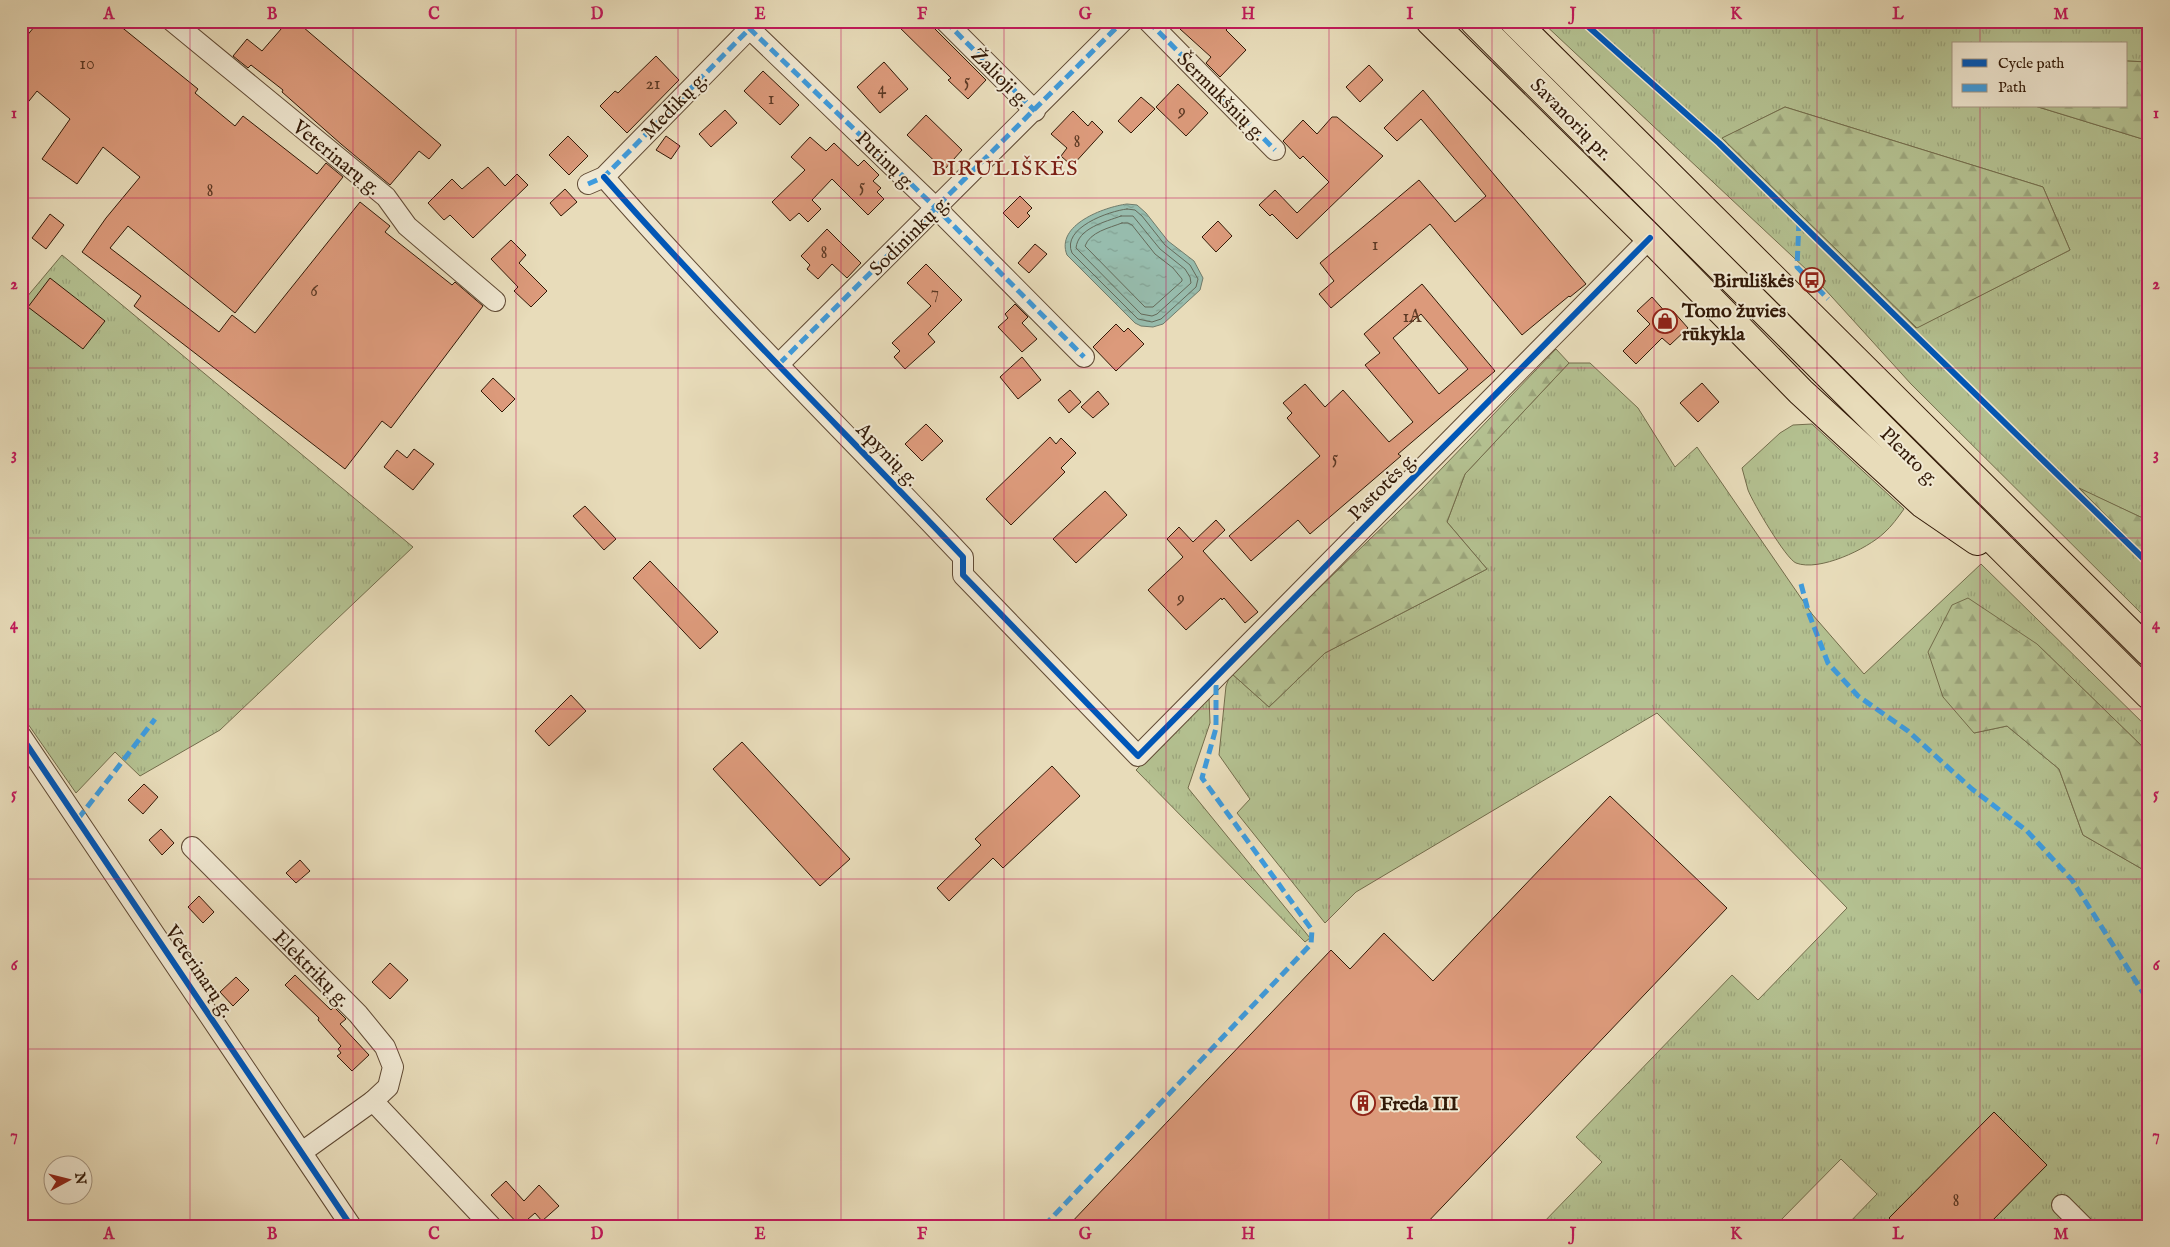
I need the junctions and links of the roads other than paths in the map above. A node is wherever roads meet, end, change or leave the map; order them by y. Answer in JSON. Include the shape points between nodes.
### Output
{"nodes":[{"id":1,"x":172,"y":21,"type":"edge"},
{"id":2,"x":945,"y":21,"type":"edge"},
{"id":3,"x":1123,"y":21,"type":"edge"},
{"id":4,"x":1148,"y":21,"type":"edge"},
{"id":5,"x":1430,"y":21,"type":"edge"},
{"id":6,"x":1474,"y":21,"type":"edge"},
{"id":7,"x":1514,"y":21,"type":"edge"},
{"id":8,"x":753,"y":25,"type":"edge"},
{"id":9,"x":1035,"y":111,"type":"junction"},
{"id":10,"x":1275,"y":150,"type":"dead end"},
{"id":11,"x":596,"y":180,"type":"joint"},
{"id":12,"x":1691,"y":196,"type":"joint"},
{"id":13,"x":936,"y":208,"type":"junction"},
{"id":14,"x":1671,"y":218,"type":"joint"},
{"id":15,"x":1650,"y":238,"type":"junction"},
{"id":16,"x":494,"y":301,"type":"dead end"},
{"id":17,"x":1084,"y":357,"type":"dead end"},
{"id":18,"x":779,"y":364,"type":"junction"},
{"id":19,"x":2037,"y":584,"type":"junction"},
{"id":20,"x":2149,"y":652,"type":"edge"},
{"id":21,"x":2149,"y":695,"type":"edge"},
{"id":22,"x":21,"y":736,"type":"edge"},
{"id":23,"x":1138,"y":756,"type":"joint"},
{"id":24,"x":192,"y":847,"type":"dead end"},
{"id":25,"x":373,"y":1101,"type":"junction"},
{"id":26,"x":302,"y":1152,"type":"junction"},
{"id":27,"x":2062,"y":1205,"type":"dead end"},
{"id":28,"x":351,"y":1226,"type":"edge"},
{"id":29,"x":491,"y":1226,"type":"edge"},
{"id":30,"x":2083,"y":1226,"type":"edge"}],
"edges":[{"from":1,"to":16,"type":"street","name":"Veterinarų g.","via":[[386,197],[407,226]]},
{"from":2,"to":9,"type":"street","name":"Žalioji g."},
{"from":3,"to":9,"type":"street","name":"Sodininkų g."},
{"from":4,"to":10,"type":"street","name":"Šermukšnių g."},
{"from":5,"to":15,"type":"highway"},
{"from":6,"to":14,"type":"highway","name":"Savanorių pr."},
{"from":7,"to":12,"type":"highway","name":"Savanorių pr."},
{"from":8,"to":11,"type":"street","name":"Medikų g."},
{"from":8,"to":13,"type":"street","name":"Putinų g."},
{"from":9,"to":13,"type":"street","name":"Sodininkų g."},
{"from":11,"to":18,"type":"street","name":"Apynių g."},
{"from":12,"to":20,"type":"highway","name":"Plento g."},
{"from":13,"to":17,"type":"street","name":"Putinų g."},
{"from":13,"to":18,"type":"street","name":"Sodininkų g."},
{"from":14,"to":19,"type":"highway","name":"Plento g."},
{"from":15,"to":19,"type":"highway","via":[[1801,392],[1923,504]]},
{"from":15,"to":23,"type":"street","name":"Pastotės g."},
{"from":18,"to":23,"type":"street","name":"Apynių g.","via":[[963,557],[963,575]]},
{"from":19,"to":21,"type":"highway","name":"Plento g."},
{"from":22,"to":26,"type":"street","name":"Veterinarų g."},
{"from":24,"to":25,"type":"street","name":"Elektrikų g.","via":[[358,1014],[385,1047],[393,1067],[388,1087]]},
{"from":25,"to":26,"type":"street","name":"Elektrikų g."},
{"from":25,"to":29,"type":"street"},
{"from":26,"to":28,"type":"street","name":"Veterinarų g."},
{"from":27,"to":30,"type":"street"}]}
